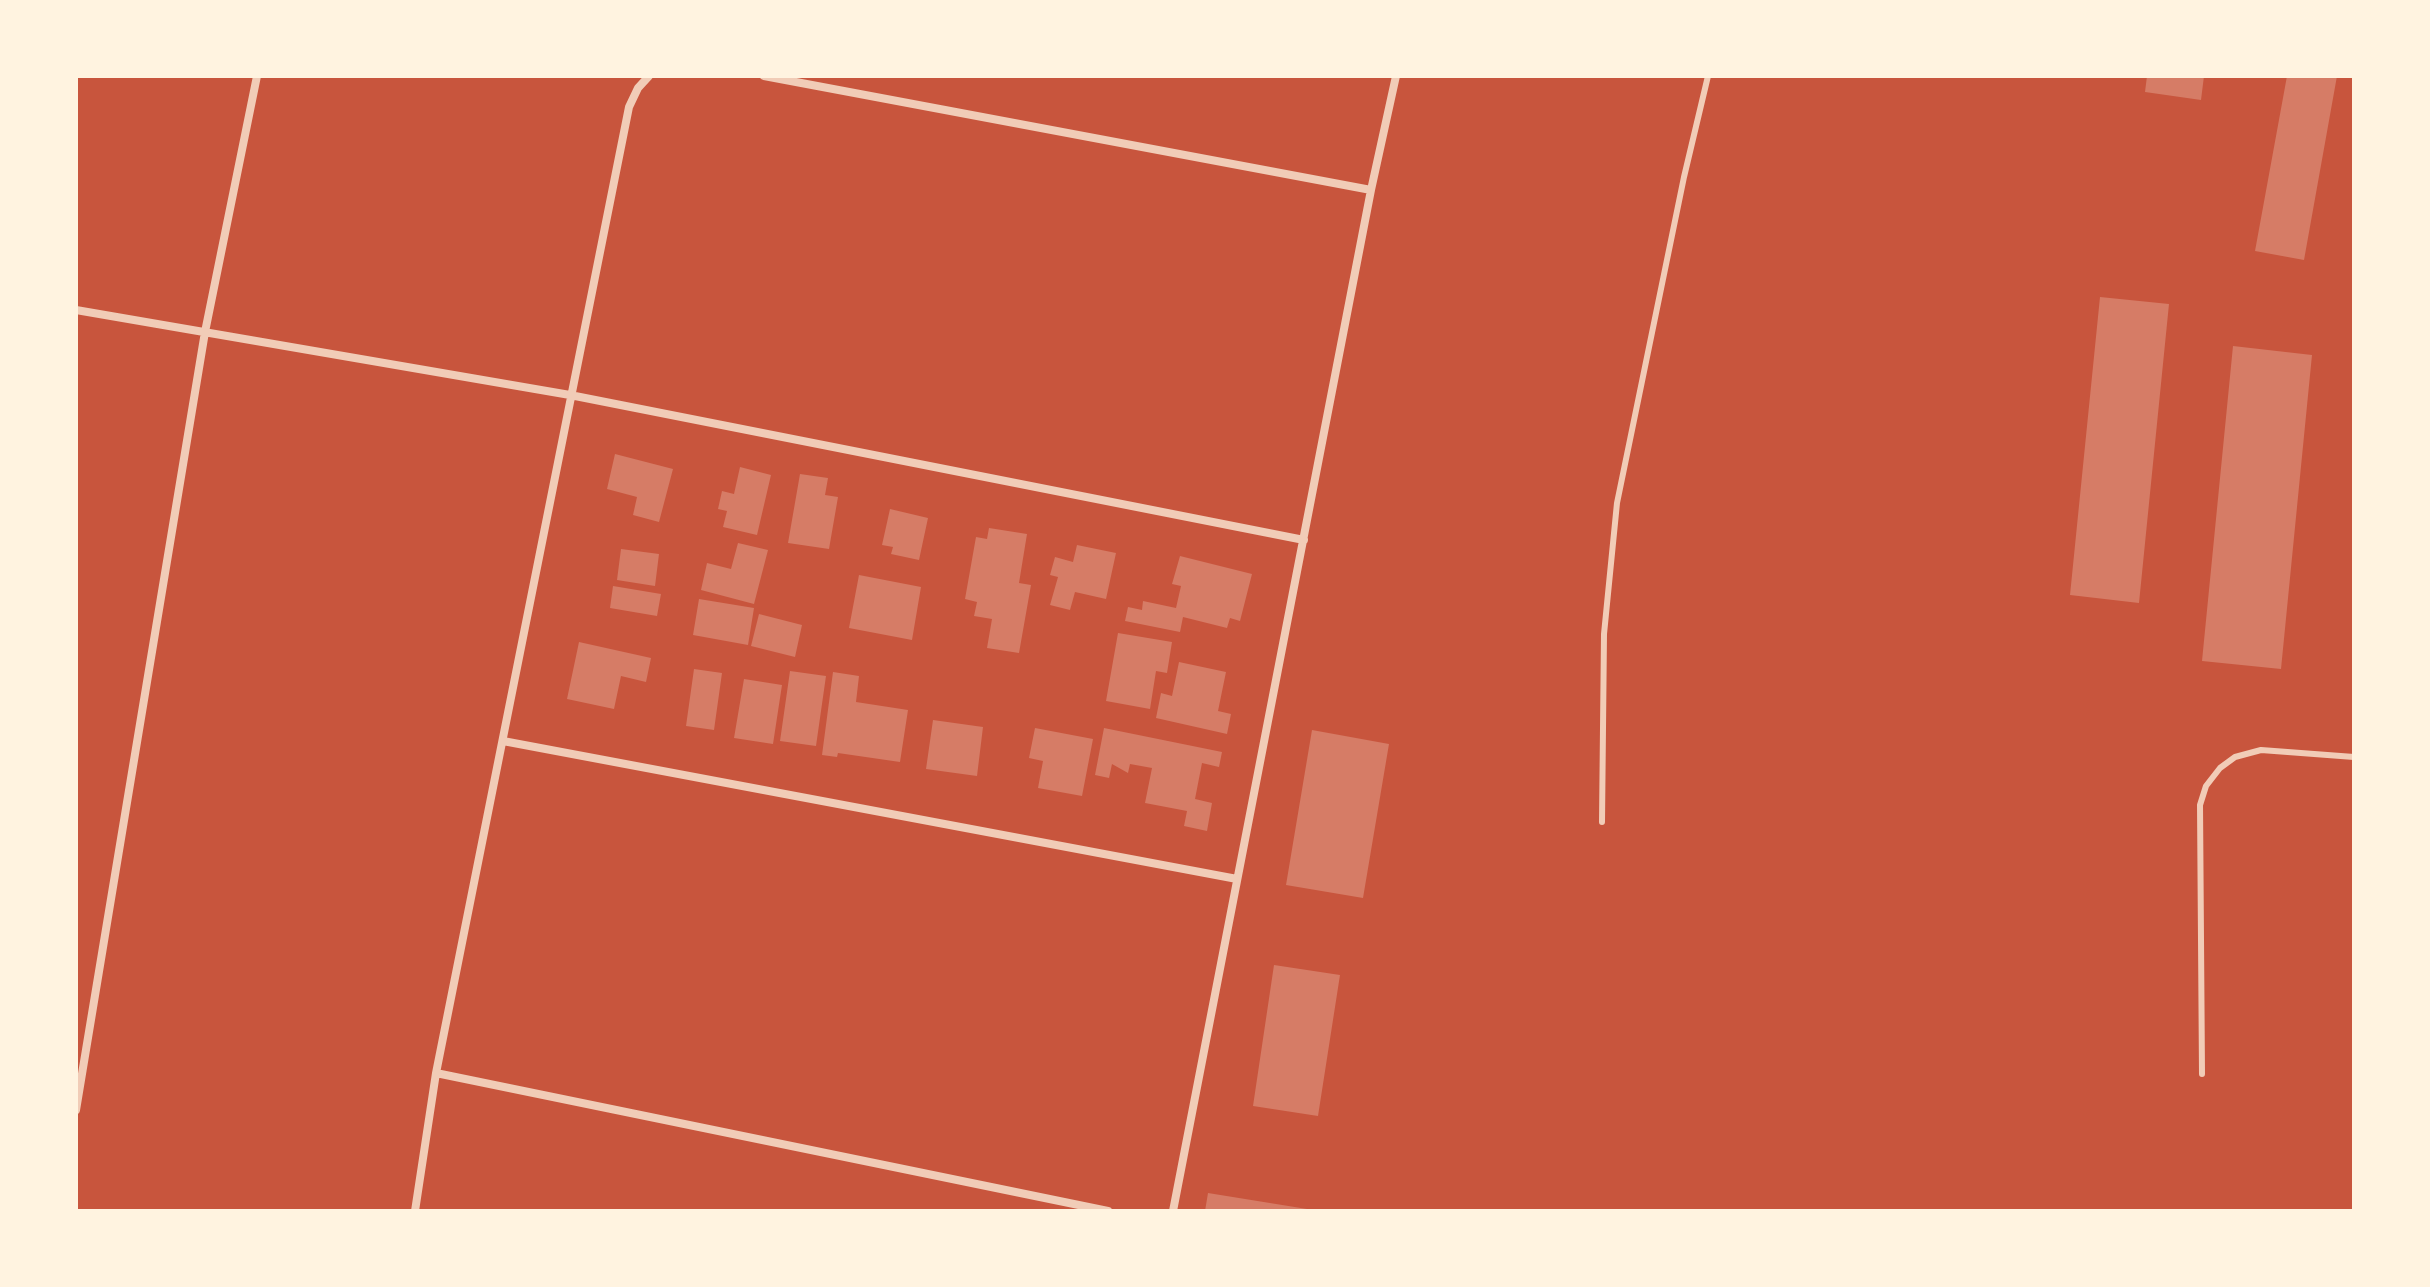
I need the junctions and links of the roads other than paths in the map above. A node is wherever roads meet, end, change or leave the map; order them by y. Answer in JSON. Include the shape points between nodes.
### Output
{"nodes":[{"id":1,"x":257,"y":76,"type":"edge"},
{"id":2,"x":649,"y":76,"type":"edge"},
{"id":3,"x":764,"y":76,"type":"edge"},
{"id":4,"x":1396,"y":76,"type":"edge"},
{"id":5,"x":1708,"y":76,"type":"edge"},
{"id":6,"x":1371,"y":190,"type":"junction"},
{"id":7,"x":76,"y":310,"type":"edge"},
{"id":8,"x":205,"y":332,"type":"junction"},
{"id":9,"x":570,"y":395,"type":"junction"},
{"id":10,"x":1304,"y":540,"type":"junction"},
{"id":11,"x":503,"y":741,"type":"junction"},
{"id":12,"x":2354,"y":757,"type":"edge"},
{"id":13,"x":1602,"y":822,"type":"dead end"},
{"id":14,"x":1237,"y":879,"type":"junction"},
{"id":15,"x":436,"y":1073,"type":"junction"},
{"id":16,"x":2202,"y":1074,"type":"dead end"},
{"id":17,"x":76,"y":1110,"type":"edge"},
{"id":18,"x":415,"y":1211,"type":"edge"},
{"id":19,"x":1108,"y":1211,"type":"edge"},
{"id":20,"x":1173,"y":1211,"type":"edge"}],
"edges":[{"from":1,"to":8,"type":"street"},
{"from":2,"to":9,"type":"street","via":[[629,107]]},
{"from":3,"to":6,"type":"street"},
{"from":4,"to":6,"type":"street"},
{"from":5,"to":13,"type":"lane","via":[[1617,503],[1604,634]]},
{"from":6,"to":10,"type":"street"},
{"from":7,"to":8,"type":"street"},
{"from":8,"to":9,"type":"street"},
{"from":8,"to":17,"type":"street"},
{"from":9,"to":10,"type":"street"},
{"from":9,"to":11,"type":"street"},
{"from":10,"to":14,"type":"street"},
{"from":11,"to":14,"type":"street"},
{"from":11,"to":15,"type":"street"},
{"from":12,"to":16,"type":"lane","via":[[2261,750],[2235,757],[2206,786],[2200,805]]},
{"from":14,"to":20,"type":"street"},
{"from":15,"to":18,"type":"street"},
{"from":15,"to":19,"type":"street"}]}
